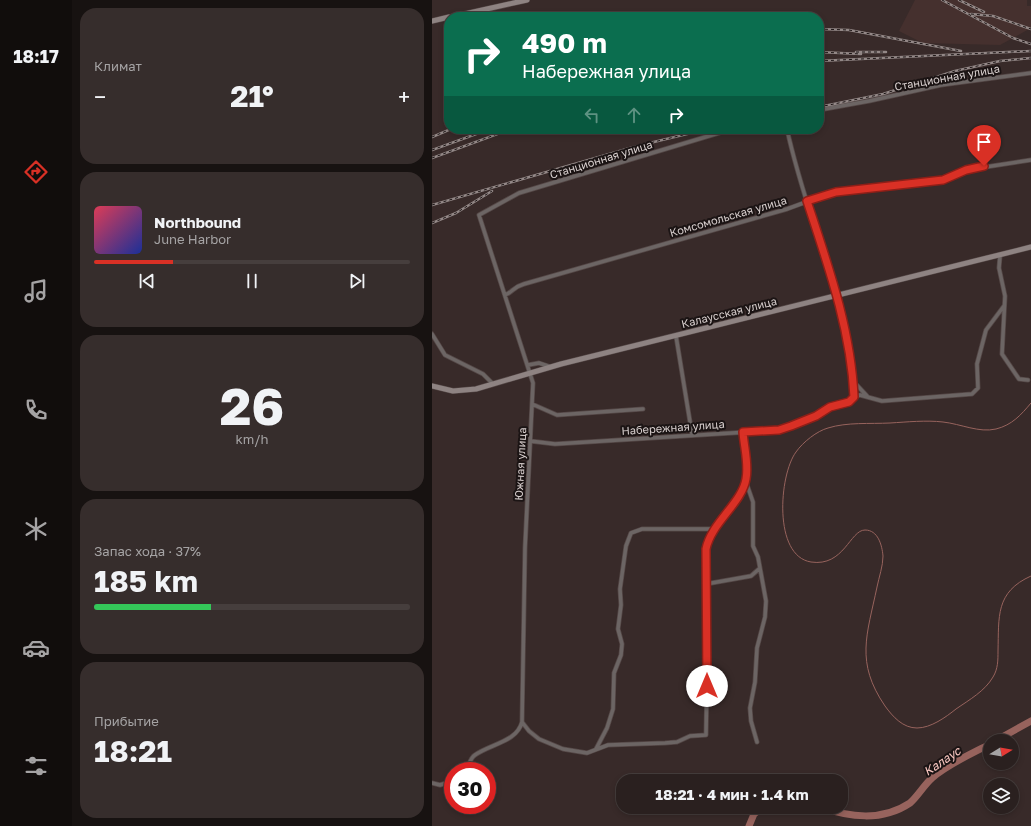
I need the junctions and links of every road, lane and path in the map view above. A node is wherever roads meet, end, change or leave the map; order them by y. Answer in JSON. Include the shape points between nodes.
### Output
{"nodes":[{"id":1,"x":527,"y":0,"type":"edge"},
{"id":2,"x":473,"y":12,"type":"edge"},
{"id":3,"x":444,"y":18,"type":"edge"},
{"id":4,"x":432,"y":21,"type":"edge"},
{"id":5,"x":1031,"y":73,"type":"edge"},
{"id":6,"x":824,"y":109,"type":"edge"},
{"id":7,"x":715,"y":134,"type":"edge"},
{"id":8,"x":788,"y":134,"type":"edge"},
{"id":9,"x":1031,"y":160,"type":"edge"},
{"id":10,"x":807,"y":201,"type":"junction"},
{"id":11,"x":479,"y":215,"type":"joint"},
{"id":12,"x":1031,"y":247,"type":"edge"},
{"id":13,"x":1000,"y":256,"type":"junction"},
{"id":14,"x":505,"y":295,"type":"junction"},
{"id":15,"x":837,"y":295,"type":"junction"},
{"id":16,"x":1004,"y":306,"type":"junction"},
{"id":17,"x":432,"y":334,"type":"edge"},
{"id":18,"x":676,"y":336,"type":"junction"},
{"id":19,"x":528,"y":365,"type":"junction"},
{"id":20,"x":552,"y":367,"type":"junction"},
{"id":21,"x":531,"y":374,"type":"junction"},
{"id":22,"x":852,"y":380,"type":"junction"},
{"id":23,"x":1028,"y":380,"type":"dead end"},
{"id":24,"x":493,"y":384,"type":"junction"},
{"id":25,"x":432,"y":386,"type":"edge"},
{"id":26,"x":854,"y":397,"type":"junction"},
{"id":27,"x":868,"y":397,"type":"junction"},
{"id":28,"x":532,"y":404,"type":"junction"},
{"id":29,"x":643,"y":409,"type":"dead end"},
{"id":30,"x":743,"y":432,"type":"junction"},
{"id":31,"x":692,"y":434,"type":"junction"},
{"id":32,"x":530,"y":441,"type":"junction"},
{"id":33,"x":746,"y":482,"type":"junction"},
{"id":34,"x":704,"y":529,"type":"junction"},
{"id":35,"x":715,"y":529,"type":"junction"},
{"id":36,"x":710,"y":537,"type":"junction"},
{"id":37,"x":759,"y":569,"type":"junction"},
{"id":38,"x":706,"y":584,"type":"junction"},
{"id":39,"x":522,"y":722,"type":"junction"},
{"id":40,"x":757,"y":742,"type":"dead end"},
{"id":41,"x":596,"y":749,"type":"junction"},
{"id":42,"x":471,"y":762,"type":"edge"},
{"id":43,"x":432,"y":783,"type":"edge"},
{"id":44,"x":444,"y":784,"type":"edge"}],
"edges":[{"from":1,"to":2,"type":"street"},
{"from":3,"to":4,"type":"street"},
{"from":5,"to":6,"type":"street","name":"Станционная улица","via":[[912,90]]},
{"from":7,"to":11,"type":"street","name":"Станционная улица","via":[[519,193]]},
{"from":8,"to":10,"type":"street"},
{"from":9,"to":10,"type":"street","name":"Комсомольская улица","via":[[966,170],[943,180],[836,192]]},
{"from":10,"to":14,"type":"street","name":"Комсомольская улица","via":[[787,209],[514,287]]},
{"from":10,"to":15,"type":"street"},
{"from":11,"to":14,"type":"street","name":"Южная улица"},
{"from":12,"to":13,"type":"street","name":"Калаусская улица"},
{"from":13,"to":15,"type":"street","name":"Калаусская улица"},
{"from":13,"to":16,"type":"street","via":[[999,268],[1005,292]]},
{"from":14,"to":19,"type":"street","name":"Южная улица"},
{"from":15,"to":18,"type":"street","name":"Калаусская улица"},
{"from":15,"to":22,"type":"street"},
{"from":16,"to":23,"type":"street","via":[[1002,354],[1019,379]]},
{"from":16,"to":27,"type":"street","name":"Набережная улица","via":[[986,330],[976,368],[978,385],[974,393],[886,401]]},
{"from":17,"to":24,"type":"street","via":[[446,356],[483,374]]},
{"from":18,"to":20,"type":"street","name":"Калаусская улица"},
{"from":18,"to":31,"type":"street"},
{"from":19,"to":20,"type":"street","via":[[539,363]]},
{"from":19,"to":21,"type":"street","name":"Южная улица"},
{"from":20,"to":21,"type":"street","name":"Калаусская улица"},
{"from":21,"to":24,"type":"street","name":"Калаусская улица"},
{"from":21,"to":28,"type":"street","name":"Южная улица"},
{"from":22,"to":26,"type":"street"},
{"from":22,"to":27,"type":"street"},
{"from":24,"to":25,"type":"street","name":"Калаусская улица","via":[[458,391]]},
{"from":26,"to":27,"type":"street","name":"Набережная улица"},
{"from":26,"to":30,"type":"street","name":"Набережная улица","via":[[849,402],[830,407],[816,416],[779,430]]},
{"from":28,"to":29,"type":"street","via":[[557,415]]},
{"from":28,"to":32,"type":"street","name":"Южная улица"},
{"from":30,"to":31,"type":"street","name":"Набережная улица"},
{"from":30,"to":33,"type":"street"},
{"from":31,"to":32,"type":"street","name":"Набережная улица","via":[[555,444]]},
{"from":32,"to":39,"type":"street","name":"Южная улица"},
{"from":33,"to":35,"type":"street"},
{"from":33,"to":37,"type":"street","via":[[753,502],[753,546],[758,557]]},
{"from":34,"to":35,"type":"street"},
{"from":34,"to":36,"type":"street"},
{"from":34,"to":41,"type":"street","via":[[642,529],[630,535],[620,589],[618,629],[622,644],[614,673],[613,709]]},
{"from":35,"to":36,"type":"street"},
{"from":36,"to":38,"type":"street","via":[[706,554]]},
{"from":37,"to":38,"type":"street","via":[[751,576]]},
{"from":37,"to":40,"type":"street","via":[[766,605],[758,642],[750,708]]},
{"from":38,"to":41,"type":"street","via":[[706,734],[690,736],[677,742],[608,745]]},
{"from":39,"to":41,"type":"street","via":[[534,736],[559,748],[587,753]]},
{"from":39,"to":42,"type":"street","via":[[521,730],[515,735],[475,754]]},
{"from":43,"to":44,"type":"street"}]}
